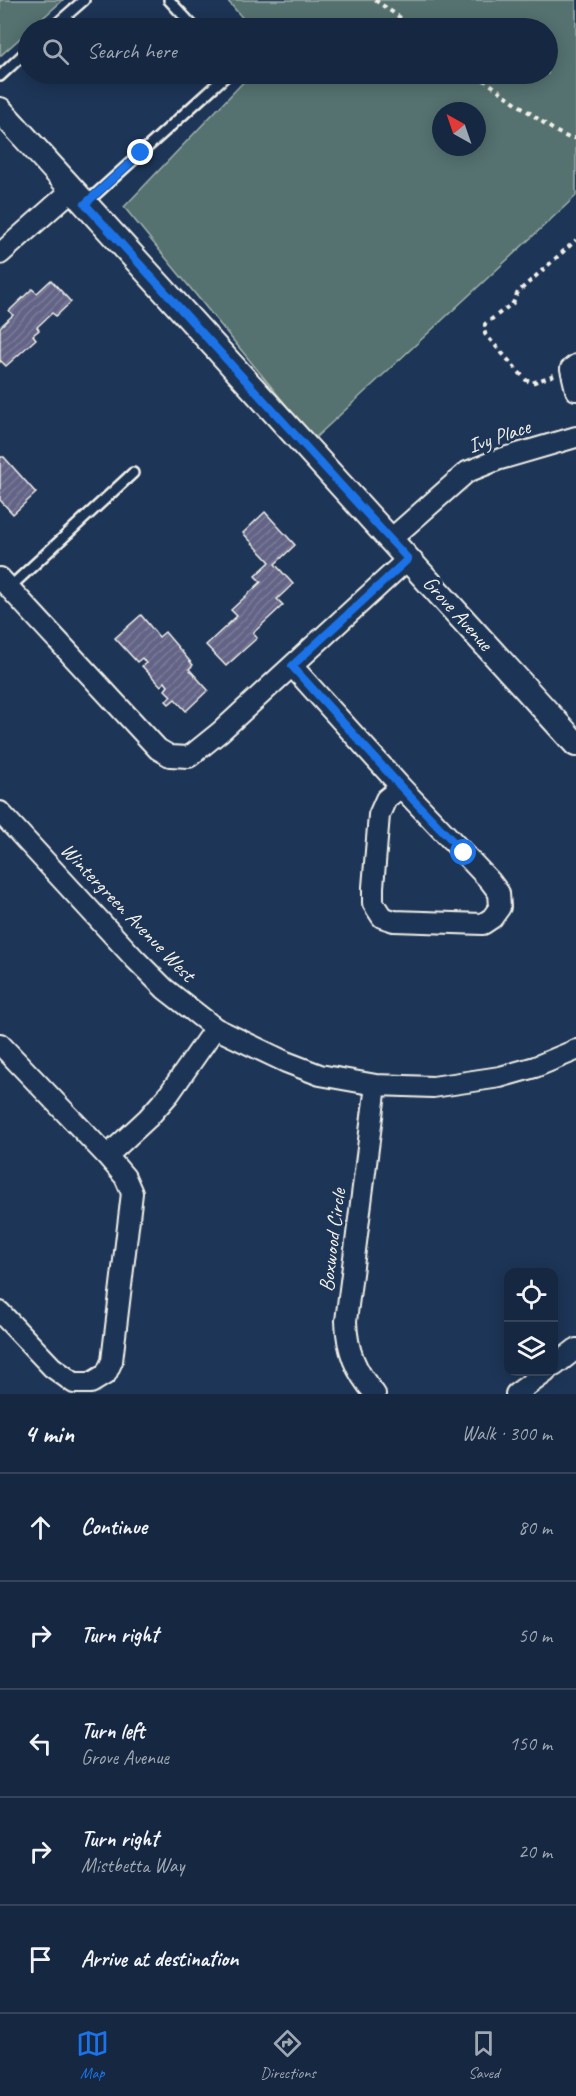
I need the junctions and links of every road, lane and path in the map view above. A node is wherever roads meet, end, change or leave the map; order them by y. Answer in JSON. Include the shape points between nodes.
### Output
{"nodes":[{"id":1,"x":84,"y":0,"type":"edge"},
{"id":2,"x":169,"y":0,"type":"edge"},
{"id":3,"x":375,"y":0,"type":"edge"},
{"id":4,"x":63,"y":18,"type":"edge"},
{"id":5,"x":186,"y":18,"type":"edge"},
{"id":6,"x":401,"y":18,"type":"edge"},
{"id":7,"x":18,"y":59,"type":"edge"},
{"id":8,"x":0,"y":76,"type":"edge"},
{"id":9,"x":216,"y":84,"type":"edge"},
{"id":10,"x":490,"y":84,"type":"edge"},
{"id":11,"x":0,"y":110,"type":"edge"},
{"id":12,"x":576,"y":138,"type":"edge"},
{"id":13,"x":78,"y":197,"type":"junction"},
{"id":14,"x":576,"y":240,"type":"edge"},
{"id":15,"x":0,"y":254,"type":"edge"},
{"id":16,"x":574,"y":367,"type":"edge"},
{"id":17,"x":576,"y":390,"type":"edge"},
{"id":18,"x":576,"y":437,"type":"edge"},
{"id":19,"x":134,"y":473,"type":"dead end"},
{"id":20,"x":390,"y":540,"type":"junction"},
{"id":21,"x":408,"y":559,"type":"junction"},
{"id":22,"x":4,"y":583,"type":"edge"},
{"id":23,"x":292,"y":666,"type":"junction"},
{"id":24,"x":576,"y":744,"type":"edge"},
{"id":25,"x":401,"y":787,"type":"junction"},
{"id":26,"x":0,"y":812,"type":"edge"},
{"id":27,"x":216,"y":1028,"type":"junction"},
{"id":28,"x":0,"y":1044,"type":"edge"},
{"id":29,"x":576,"y":1050,"type":"edge"},
{"id":30,"x":376,"y":1086,"type":"junction"},
{"id":31,"x":107,"y":1156,"type":"junction"},
{"id":32,"x":0,"y":1312,"type":"edge"},
{"id":33,"x":576,"y":1349,"type":"edge"},
{"id":34,"x":558,"y":1363,"type":"edge"},
{"id":35,"x":539,"y":1376,"type":"edge"},
{"id":36,"x":375,"y":1394,"type":"edge"},
{"id":37,"x":516,"y":1394,"type":"edge"}],
"edges":[{"from":1,"to":4,"type":"lane"},
{"from":2,"to":5,"type":"lane"},
{"from":3,"to":6,"type":"path"},
{"from":7,"to":8,"type":"lane"},
{"from":9,"to":13,"type":"lane"},
{"from":10,"to":12,"type":"path","via":[[555,131]]},
{"from":11,"to":13,"type":"street","name":"Grove Avenue"},
{"from":13,"to":15,"type":"street"},
{"from":13,"to":20,"type":"street","name":"Grove Avenue"},
{"from":14,"to":16,"type":"path","via":[[484,329],[532,383]]},
{"from":16,"to":17,"type":"street"},
{"from":18,"to":20,"type":"street","name":"Ivy Place","via":[[467,472]]},
{"from":19,"to":22,"type":"lane"},
{"from":20,"to":21,"type":"street","name":"Grove Avenue"},
{"from":21,"to":23,"type":"street"},
{"from":21,"to":24,"type":"street","name":"Grove Avenue"},
{"from":22,"to":23,"type":"street","via":[[158,749],[170,756],[189,757],[198,751]]},
{"from":23,"to":25,"type":"street"},
{"from":25,"to":25,"type":"street","via":[[499,893],[500,907],[483,924],[394,921],[382,917],[373,903],[378,815],[386,799]]},
{"from":26,"to":27,"type":"street","name":"Wintergreen Avenue West","via":[[135,959],[165,989]]},
{"from":27,"to":30,"type":"street","name":"Wintergreen Avenue West","via":[[320,1075]]},
{"from":27,"to":31,"type":"street","via":[[169,1094]]},
{"from":28,"to":31,"type":"street"},
{"from":29,"to":30,"type":"street","name":"Wintergreen Avenue West","via":[[535,1067],[482,1081],[433,1087]]},
{"from":30,"to":36,"type":"street","name":"Boxwood Circle","via":[[346,1320],[352,1360]]},
{"from":31,"to":32,"type":"street","via":[[125,1177],[132,1193],[112,1361],[106,1374],[91,1383],[74,1383],[52,1367]]},
{"from":33,"to":34,"type":"street"},
{"from":35,"to":37,"type":"street"}]}
